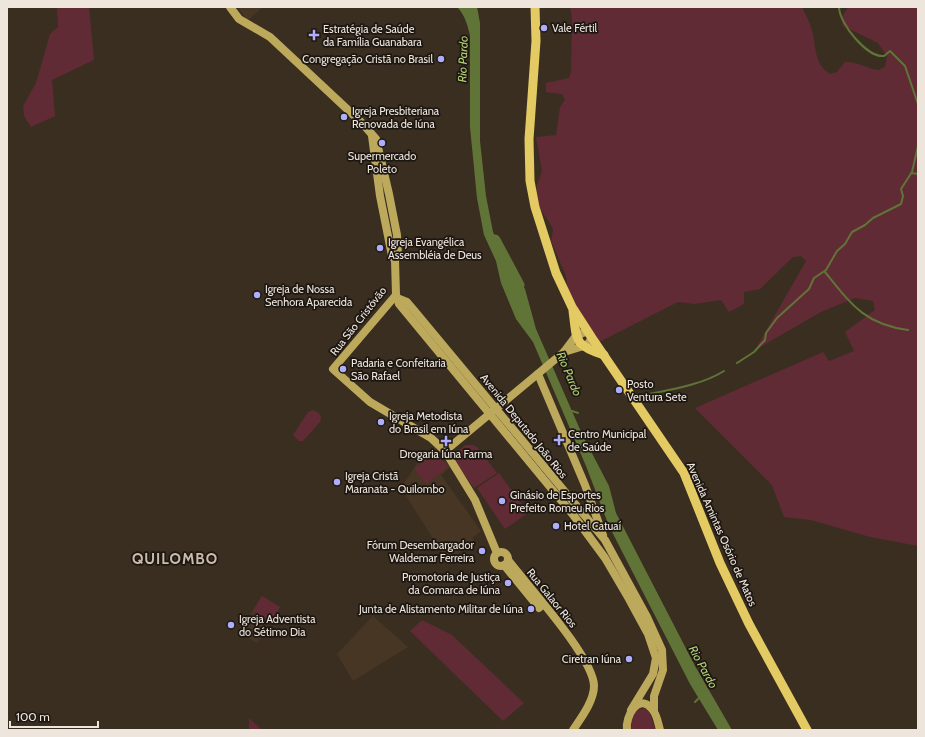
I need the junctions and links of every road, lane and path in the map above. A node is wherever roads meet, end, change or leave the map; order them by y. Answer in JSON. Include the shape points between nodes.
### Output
{"nodes":[{"id":1,"x":230,"y":7,"type":"edge"},
{"id":2,"x":535,"y":7,"type":"edge"},
{"id":3,"x":396,"y":296,"type":"junction"},
{"id":4,"x":572,"y":307,"type":"junction"},
{"id":5,"x":589,"y":334,"type":"junction"},
{"id":6,"x":576,"y":336,"type":"junction"},
{"id":7,"x":582,"y":347,"type":"junction"},
{"id":8,"x":563,"y":353,"type":"junction"},
{"id":9,"x":604,"y":355,"type":"junction"},
{"id":10,"x":333,"y":369,"type":"joint"},
{"id":11,"x":541,"y":372,"type":"junction"},
{"id":12,"x":493,"y":412,"type":"junction"},
{"id":13,"x":445,"y":451,"type":"junction"},
{"id":14,"x":605,"y":540,"type":"junction"},
{"id":15,"x":631,"y":710,"type":"junction"},
{"id":16,"x":654,"y":711,"type":"junction"},
{"id":17,"x":573,"y":730,"type":"edge"},
{"id":18,"x":627,"y":730,"type":"edge"},
{"id":19,"x":660,"y":730,"type":"edge"},
{"id":20,"x":807,"y":730,"type":"edge"}],
"edges":[{"from":1,"to":3,"type":"street","name":"Rua São Cristóvão","via":[[239,19],[270,37],[367,128],[373,139],[395,228],[398,255],[395,260]]},
{"from":2,"to":4,"type":"main road","via":[[536,47],[529,154],[530,181],[535,208],[556,273]]},
{"from":3,"to":10,"type":"street","name":"Rua São Cristóvão"},
{"from":3,"to":12,"type":"street","name":"Avenida Deputado João Rios","via":[[401,306]]},
{"from":4,"to":5,"type":"main road","name":"Avenida Amintas Osório de Matos"},
{"from":4,"to":6,"type":"main road"},
{"from":5,"to":6,"type":"street"},
{"from":5,"to":7,"type":"street","via":[[588,344]]},
{"from":5,"to":9,"type":"main road","name":"Avenida Amintas Osório de Matos"},
{"from":6,"to":7,"type":"main road"},
{"from":6,"to":8,"type":"street"},
{"from":7,"to":8,"type":"street"},
{"from":7,"to":9,"type":"main road"},
{"from":8,"to":11,"type":"street"},
{"from":9,"to":20,"type":"main road","name":"Avenida Amintas Osório de Matos","via":[[684,473],[720,563],[743,612],[784,692]]},
{"from":10,"to":13,"type":"street","name":"Rua Galaor Rios","via":[[370,402],[431,438]]},
{"from":11,"to":12,"type":"street"},
{"from":11,"to":14,"type":"street"},
{"from":12,"to":13,"type":"street"},
{"from":12,"to":14,"type":"street","name":"Avenida Deputado João Rios"},
{"from":12,"to":15,"type":"street","name":"Avenida Deputado João Rios","via":[[599,550],[648,634],[656,658],[655,668]]},
{"from":13,"to":17,"type":"street","name":"Rua Galaor Rios","via":[[475,500],[497,553],[504,553],[507,556],[506,562],[571,640],[592,673],[594,688]]},
{"from":14,"to":16,"type":"street","name":"Avenida Deputado João Rios","via":[[662,650],[663,670],[654,696]]},
{"from":15,"to":16,"type":"street","via":[[641,704],[649,705]]},
{"from":15,"to":18,"type":"street","via":[[627,719]]},
{"from":16,"to":19,"type":"street"}]}
